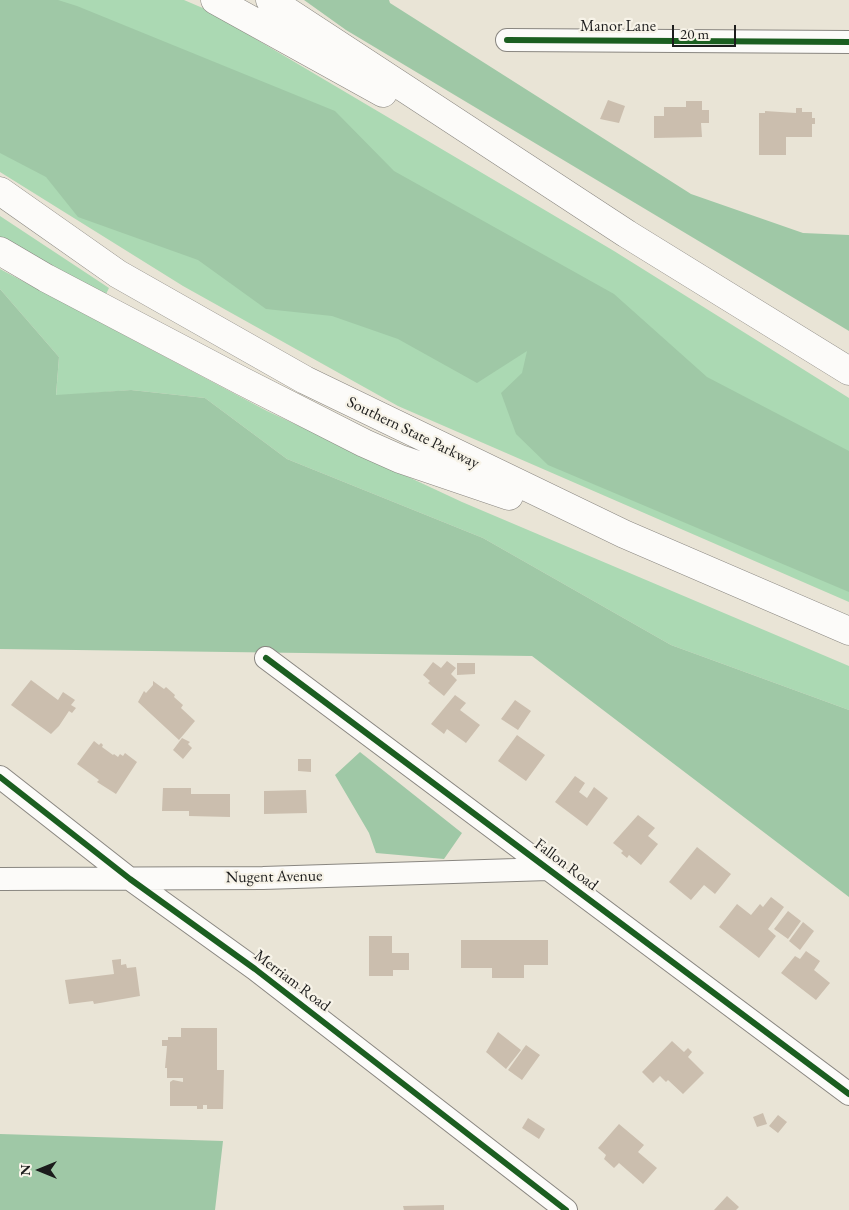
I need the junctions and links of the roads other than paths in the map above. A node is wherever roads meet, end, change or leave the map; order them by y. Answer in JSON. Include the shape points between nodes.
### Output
{"nodes":[{"id":1,"x":215,"y":0,"type":"edge"},
{"id":2,"x":270,"y":0,"type":"edge"},
{"id":3,"x":507,"y":40,"type":"dead end"},
{"id":4,"x":849,"y":42,"type":"edge"},
{"id":5,"x":0,"y":191,"type":"edge"},
{"id":6,"x":627,"y":234,"type":"junction"},
{"id":7,"x":0,"y":251,"type":"edge"},
{"id":8,"x":849,"y":371,"type":"edge"},
{"id":9,"x":624,"y":534,"type":"junction"},
{"id":10,"x":849,"y":631,"type":"edge"},
{"id":11,"x":266,"y":658,"type":"dead end"},
{"id":12,"x":0,"y":777,"type":"edge"},
{"id":13,"x":548,"y":869,"type":"junction"},
{"id":14,"x":0,"y":879,"type":"edge"},
{"id":15,"x":130,"y":879,"type":"junction"},
{"id":16,"x":849,"y":1094,"type":"edge"},
{"id":17,"x":566,"y":1210,"type":"edge"}],
"edges":[{"from":1,"to":6,"type":"highway","via":[[333,64]]},
{"from":2,"to":6,"type":"highway"},
{"from":3,"to":4,"type":"street","name":"Manor Lane"},
{"from":5,"to":9,"type":"highway","name":"Southern State Parkway","via":[[118,274],[236,343],[374,416]]},
{"from":6,"to":8,"type":"highway"},
{"from":7,"to":9,"type":"highway","via":[[242,381],[400,459]]},
{"from":9,"to":10,"type":"highway","name":"Southern State Parkway"},
{"from":11,"to":13,"type":"street","name":"Fallon Road"},
{"from":12,"to":15,"type":"street","name":"Merriam Road"},
{"from":13,"to":15,"type":"street","name":"Nugent Avenue"},
{"from":13,"to":16,"type":"street","name":"Fallon Road"},
{"from":14,"to":15,"type":"street","name":"Nugent Avenue"},
{"from":15,"to":17,"type":"street","name":"Merriam Road","via":[[255,969]]}]}
